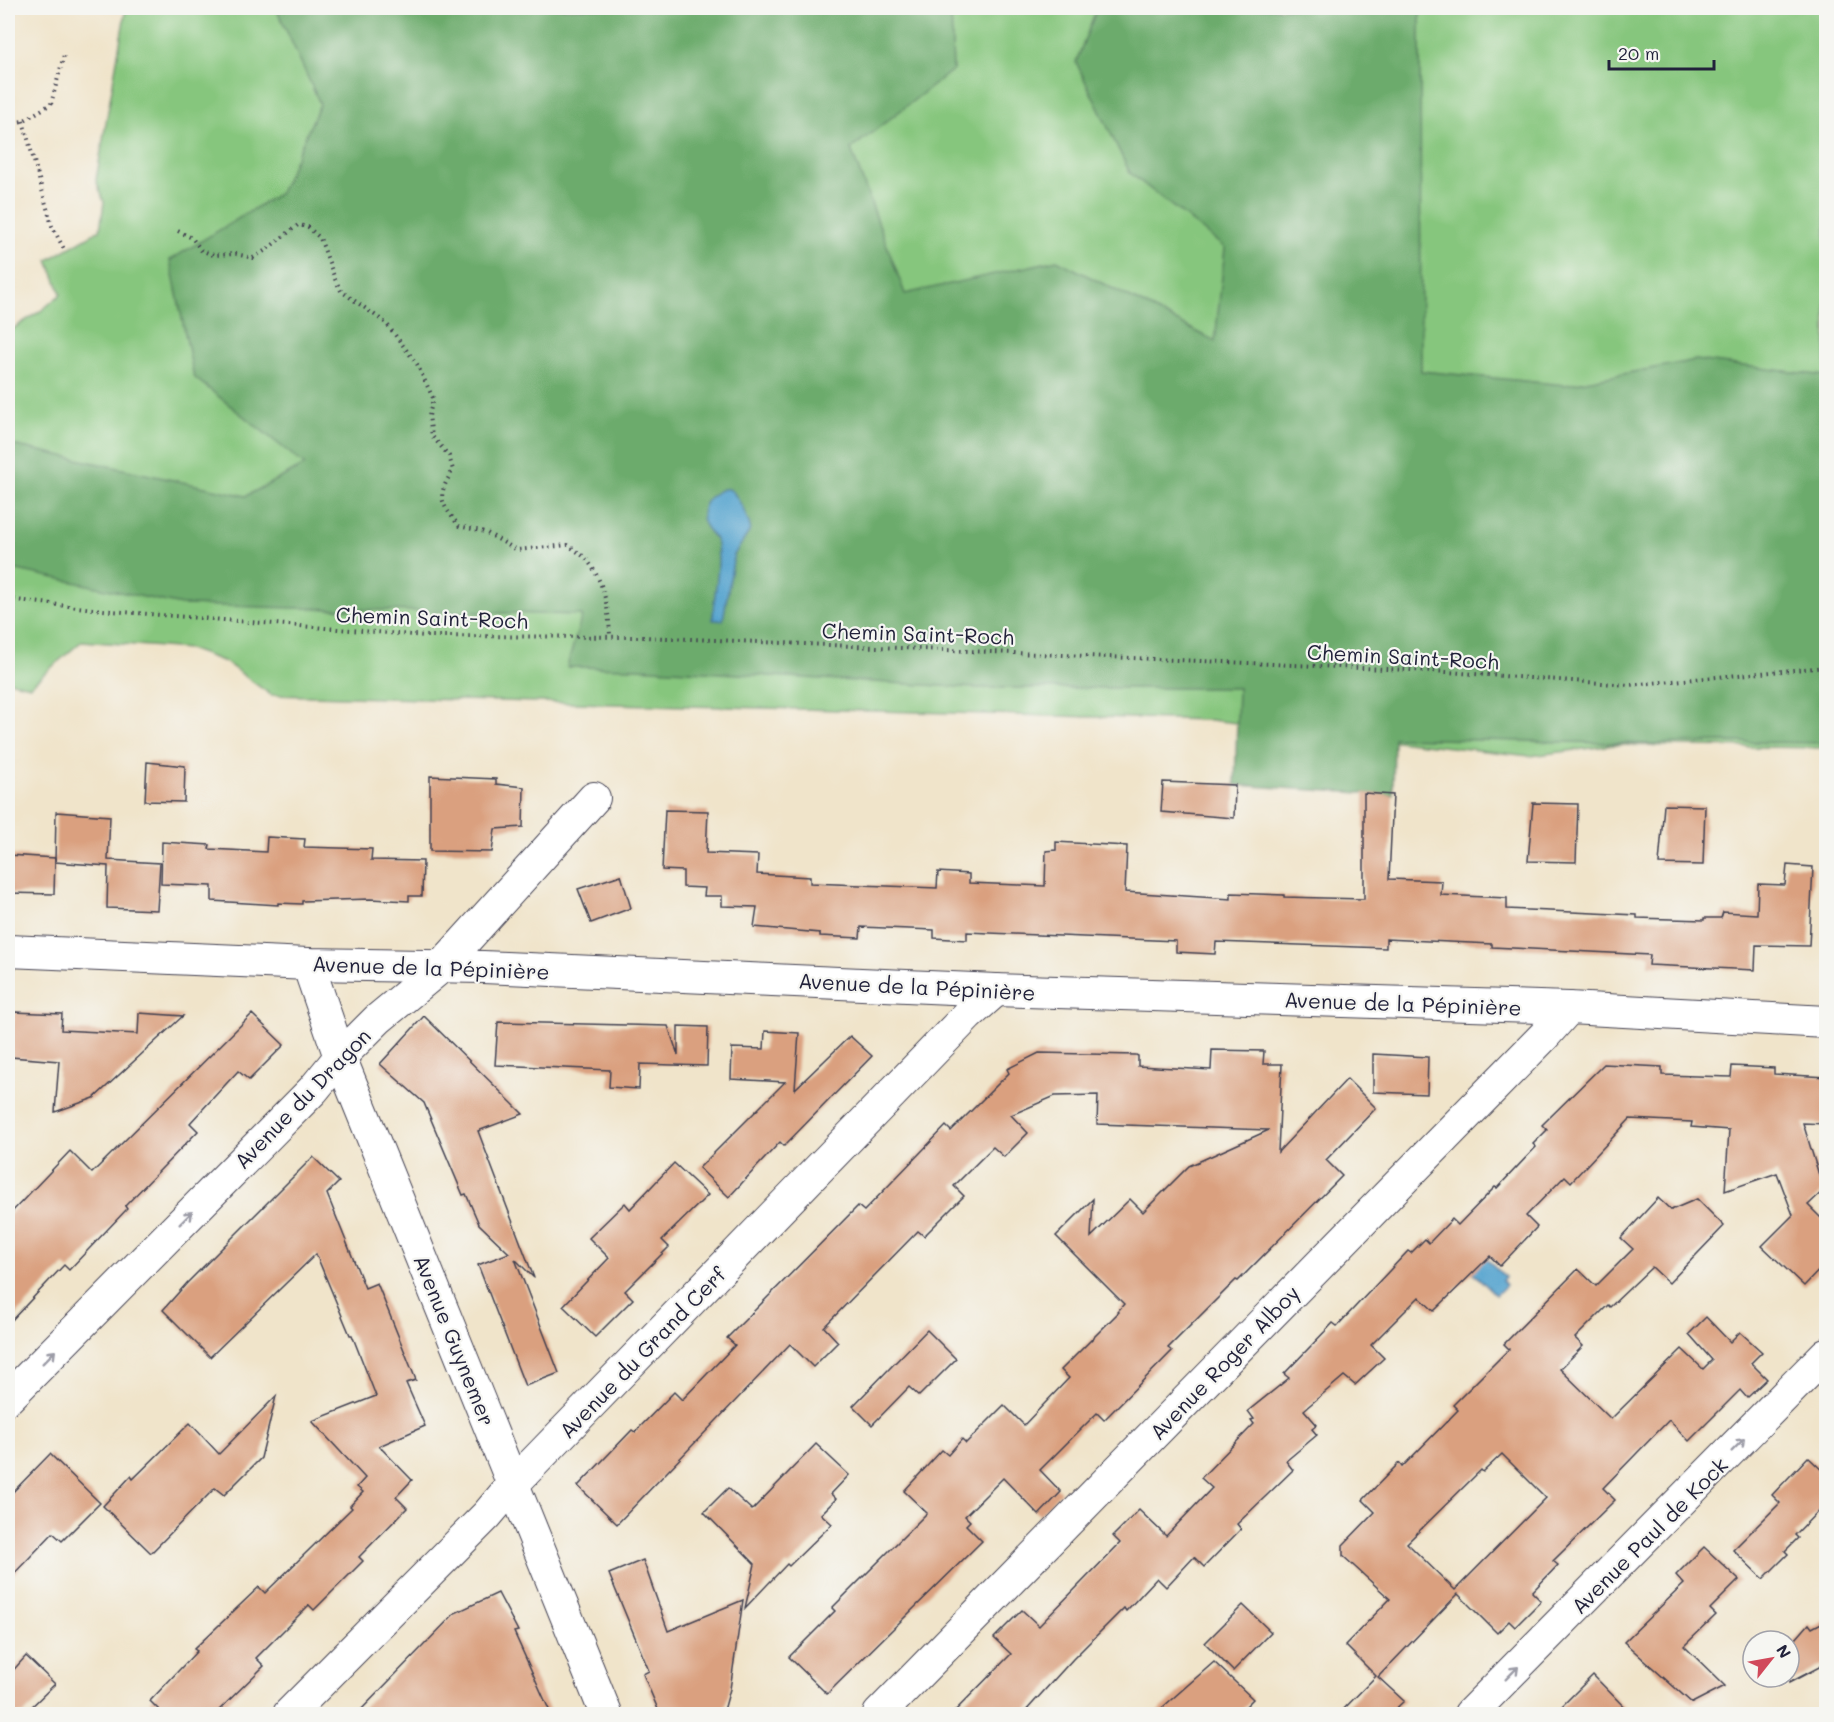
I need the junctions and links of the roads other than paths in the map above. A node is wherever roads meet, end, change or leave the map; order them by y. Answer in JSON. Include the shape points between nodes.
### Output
{"nodes":[{"id":1,"x":594,"y":798,"type":"dead end"},
{"id":2,"x":8,"y":951,"type":"edge"},
{"id":3,"x":308,"y":964,"type":"junction"},
{"id":4,"x":441,"y":967,"type":"junction"},
{"id":5,"x":996,"y":990,"type":"junction"},
{"id":6,"x":1569,"y":1008,"type":"junction"},
{"id":7,"x":1827,"y":1022,"type":"edge"},
{"id":8,"x":340,"y":1057,"type":"junction"},
{"id":9,"x":1827,"y":1354,"type":"edge"},
{"id":10,"x":1813,"y":1386,"type":"edge"},
{"id":11,"x":8,"y":1398,"type":"edge"},
{"id":12,"x":514,"y":1483,"type":"junction"},
{"id":13,"x":289,"y":1714,"type":"edge"},
{"id":14,"x":606,"y":1714,"type":"edge"},
{"id":15,"x":879,"y":1714,"type":"edge"},
{"id":16,"x":1470,"y":1714,"type":"edge"}],
"edges":[{"from":1,"to":4,"type":"street","name":"Avenue du Dragon"},
{"from":2,"to":3,"type":"street","name":"Avenue de la Pépinière"},
{"from":3,"to":4,"type":"street","name":"Avenue de la Pépinière"},
{"from":3,"to":8,"type":"street","name":"Avenue Guynemer"},
{"from":4,"to":5,"type":"street","name":"Avenue de la Pépinière"},
{"from":4,"to":8,"type":"street","name":"Avenue du Dragon","via":[[378,1019]]},
{"from":5,"to":6,"type":"street","name":"Avenue de la Pépinière"},
{"from":5,"to":12,"type":"street","name":"Avenue du Grand Cerf"},
{"from":6,"to":7,"type":"street","name":"Avenue de la Pépinière"},
{"from":6,"to":15,"type":"street","name":"Avenue Roger Alboy"},
{"from":11,"to":8,"type":"street","name":"Avenue du Dragon","one_way":true},
{"from":8,"to":12,"type":"street","name":"Avenue Guynemer"},
{"from":9,"to":10,"type":"street","name":"Avenue Paul de Kock"},
{"from":16,"to":10,"type":"street","name":"Avenue Paul de Kock","one_way":true},
{"from":12,"to":13,"type":"street","name":"Avenue du Grand Cerf"},
{"from":12,"to":14,"type":"street","name":"Avenue Guynemer"}]}
